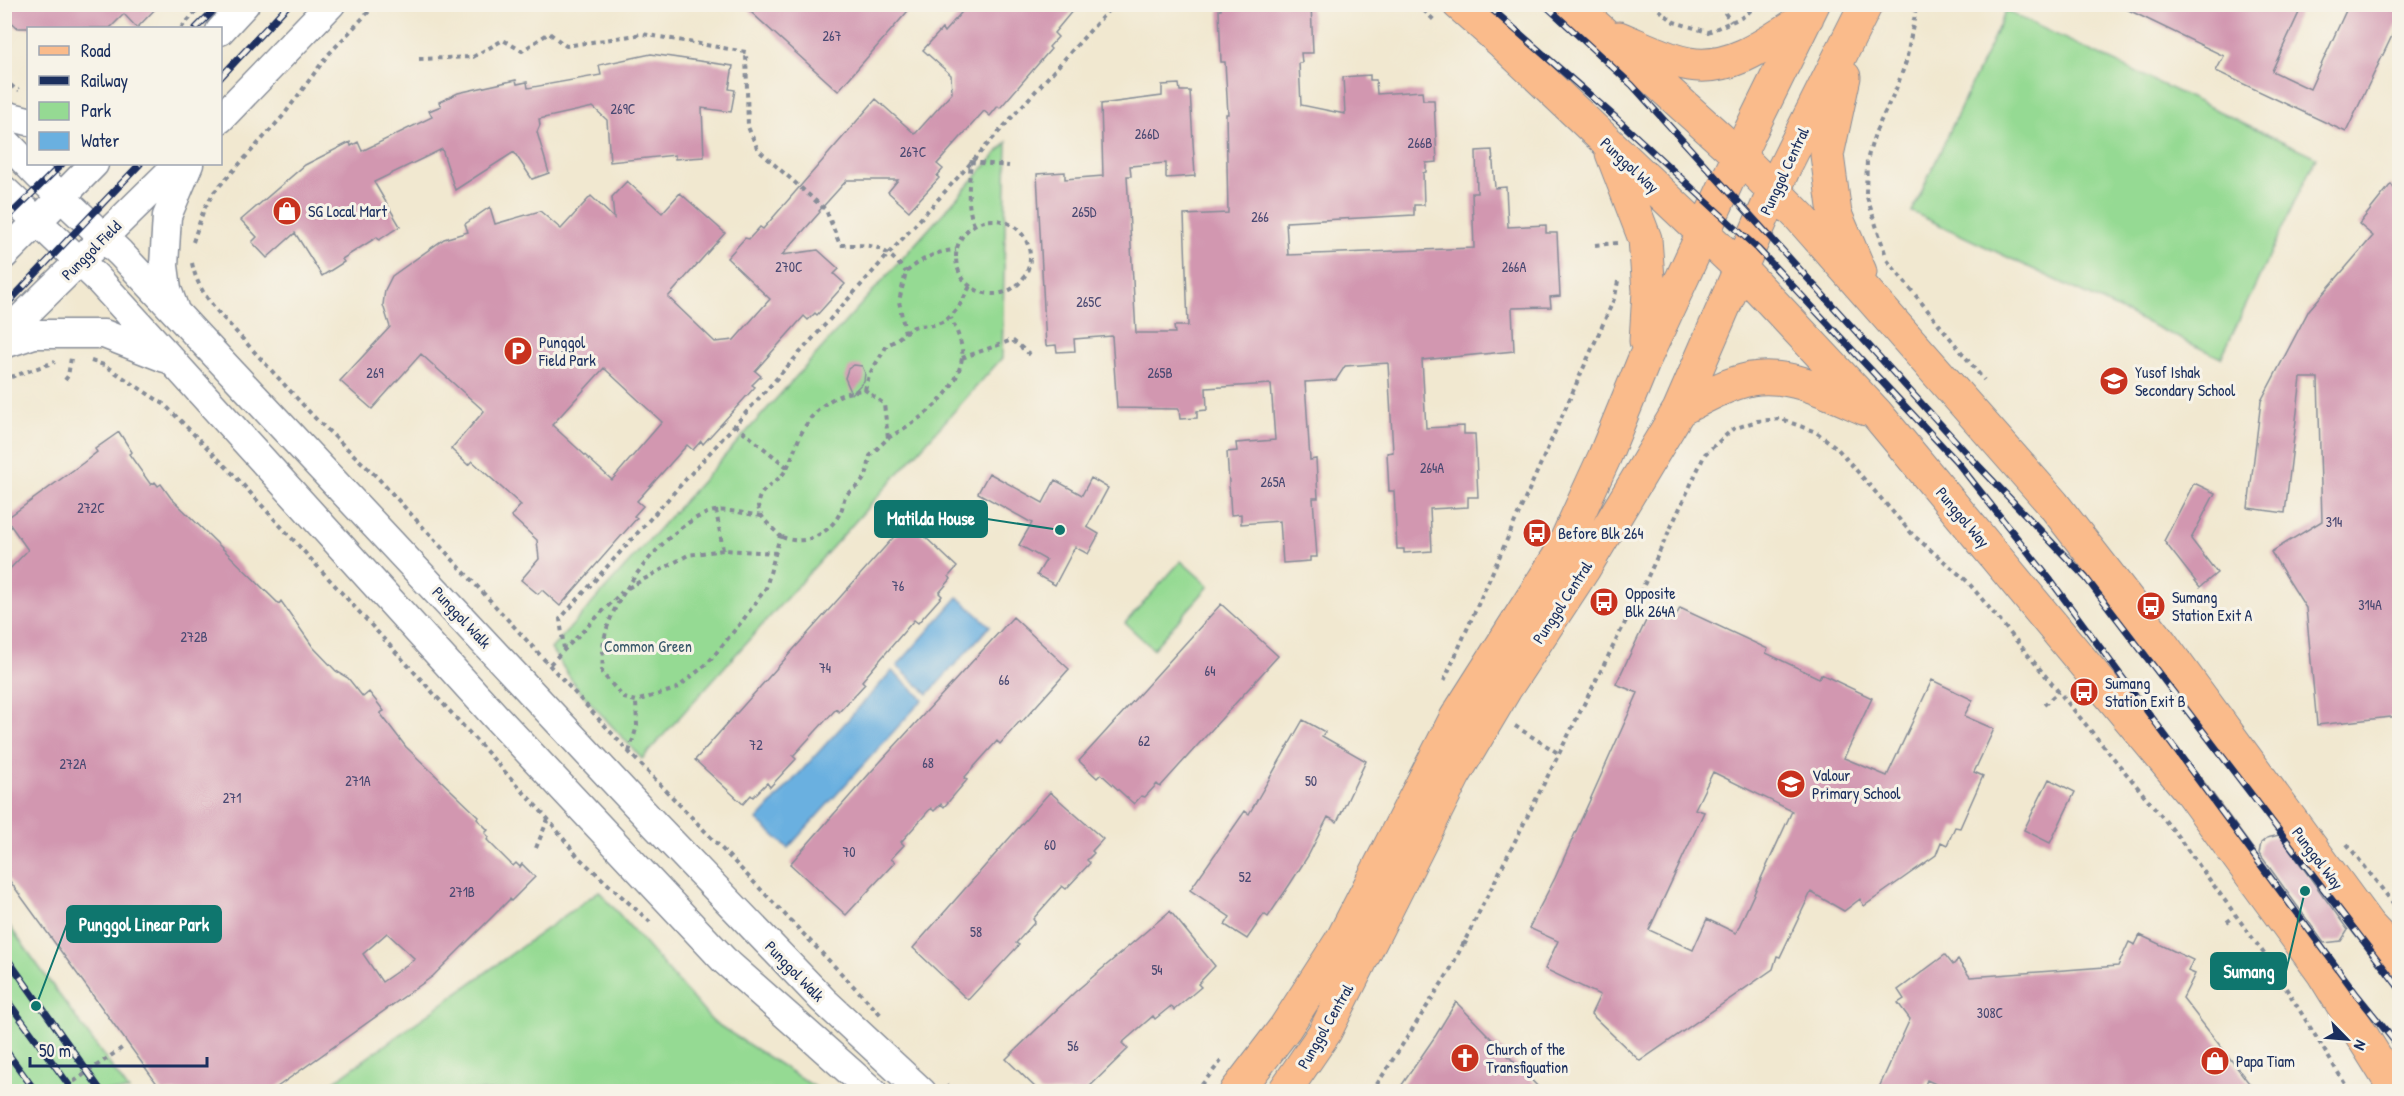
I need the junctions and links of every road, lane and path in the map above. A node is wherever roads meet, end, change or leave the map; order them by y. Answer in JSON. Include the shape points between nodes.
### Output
{"nodes":[{"id":1,"x":203,"y":4,"type":"edge"},
{"id":2,"x":245,"y":4,"type":"edge"},
{"id":3,"x":331,"y":4,"type":"edge"},
{"id":4,"x":376,"y":4,"type":"edge"},
{"id":5,"x":1114,"y":4,"type":"edge"},
{"id":6,"x":1459,"y":4,"type":"edge"},
{"id":7,"x":1571,"y":4,"type":"edge"},
{"id":8,"x":1652,"y":4,"type":"edge"},
{"id":9,"x":1726,"y":4,"type":"edge"},
{"id":10,"x":1757,"y":4,"type":"edge"},
{"id":11,"x":1917,"y":4,"type":"edge"},
{"id":12,"x":1810,"y":11,"type":"edge"},
{"id":13,"x":1861,"y":15,"type":"edge"},
{"id":14,"x":1731,"y":22,"type":"junction"},
{"id":15,"x":182,"y":27,"type":"edge"},
{"id":16,"x":222,"y":29,"type":"edge"},
{"id":17,"x":1602,"y":32,"type":"junction"},
{"id":18,"x":418,"y":59,"type":"dead end"},
{"id":19,"x":4,"y":79,"type":"edge"},
{"id":20,"x":22,"y":91,"type":"dead end"},
{"id":21,"x":4,"y":115,"type":"edge"},
{"id":22,"x":222,"y":117,"type":"edge"},
{"id":23,"x":27,"y":122,"type":"edge"},
{"id":24,"x":4,"y":140,"type":"edge"},
{"id":25,"x":1609,"y":146,"type":"junction"},
{"id":26,"x":1739,"y":156,"type":"junction"},
{"id":27,"x":971,"y":162,"type":"junction"},
{"id":28,"x":27,"y":163,"type":"edge"},
{"id":29,"x":29,"y":165,"type":"edge"},
{"id":30,"x":93,"y":165,"type":"edge"},
{"id":31,"x":177,"y":165,"type":"edge"},
{"id":32,"x":189,"y":165,"type":"edge"},
{"id":33,"x":1009,"y":166,"type":"dead end"},
{"id":34,"x":4,"y":190,"type":"edge"},
{"id":35,"x":1773,"y":192,"type":"junction"},
{"id":36,"x":1866,"y":194,"type":"dead end"},
{"id":37,"x":61,"y":197,"type":"junction"},
{"id":38,"x":37,"y":221,"type":"junction"},
{"id":39,"x":974,"y":225,"type":"junction"},
{"id":40,"x":1704,"y":233,"type":"junction"},
{"id":41,"x":104,"y":238,"type":"junction"},
{"id":42,"x":1616,"y":243,"type":"dead end"},
{"id":43,"x":1621,"y":243,"type":"dead end"},
{"id":44,"x":179,"y":245,"type":"junction"},
{"id":45,"x":1594,"y":245,"type":"dead end"},
{"id":46,"x":956,"y":250,"type":"junction"},
{"id":47,"x":1621,"y":251,"type":"dead end"},
{"id":48,"x":889,"y":252,"type":"junction"},
{"id":49,"x":4,"y":255,"type":"edge"},
{"id":50,"x":79,"y":261,"type":"junction"},
{"id":51,"x":1740,"y":268,"type":"junction"},
{"id":52,"x":906,"y":272,"type":"junction"},
{"id":53,"x":1619,"y":277,"type":"dead end"},
{"id":54,"x":969,"y":286,"type":"junction"},
{"id":55,"x":1872,"y":299,"type":"junction"},
{"id":56,"x":176,"y":314,"type":"junction"},
{"id":57,"x":951,"y":318,"type":"junction"},
{"id":58,"x":905,"y":333,"type":"junction"},
{"id":59,"x":4,"y":335,"type":"edge"},
{"id":60,"x":4,"y":344,"type":"edge"},
{"id":61,"x":71,"y":356,"type":"junction"},
{"id":62,"x":1032,"y":356,"type":"dead end"},
{"id":63,"x":962,"y":358,"type":"junction"},
{"id":64,"x":1645,"y":358,"type":"junction"},
{"id":65,"x":170,"y":360,"type":"junction"},
{"id":66,"x":65,"y":380,"type":"dead end"},
{"id":67,"x":4,"y":383,"type":"edge"},
{"id":68,"x":865,"y":390,"type":"junction"},
{"id":69,"x":1679,"y":410,"type":"junction"},
{"id":70,"x":1876,"y":413,"type":"junction"},
{"id":71,"x":735,"y":424,"type":"junction"},
{"id":72,"x":888,"y":438,"type":"junction"},
{"id":73,"x":787,"y":467,"type":"junction"},
{"id":74,"x":716,"y":510,"type":"junction"},
{"id":75,"x":761,"y":516,"type":"junction"},
{"id":76,"x":780,"y":536,"type":"junction"},
{"id":77,"x":723,"y":550,"type":"junction"},
{"id":78,"x":777,"y":553,"type":"junction"},
{"id":79,"x":311,"y":561,"type":"dead end"},
{"id":80,"x":624,"y":591,"type":"junction"},
{"id":81,"x":564,"y":649,"type":"junction"},
{"id":82,"x":550,"y":664,"type":"junction"},
{"id":83,"x":1442,"y":685,"type":"dead end"},
{"id":84,"x":2059,"y":691,"type":"junction"},
{"id":85,"x":636,"y":701,"type":"junction"},
{"id":86,"x":2044,"y":705,"type":"dead end"},
{"id":87,"x":629,"y":752,"type":"junction"},
{"id":88,"x":548,"y":819,"type":"dead end"},
{"id":89,"x":2340,"y":836,"type":"dead end"},
{"id":90,"x":536,"y":848,"type":"dead end"},
{"id":91,"x":2400,"y":912,"type":"edge"},
{"id":92,"x":2236,"y":915,"type":"junction"},
{"id":93,"x":2227,"y":922,"type":"dead end"},
{"id":94,"x":1463,"y":942,"type":"junction"},
{"id":95,"x":1469,"y":945,"type":"dead end"},
{"id":96,"x":2400,"y":959,"type":"edge"},
{"id":97,"x":888,"y":1023,"type":"dead end"},
{"id":98,"x":122,"y":1048,"type":"dead end"},
{"id":99,"x":1225,"y":1057,"type":"dead end"},
{"id":100,"x":934,"y":1087,"type":"edge"},
{"id":101,"x":59,"y":1092,"type":"edge"},
{"id":102,"x":873,"y":1092,"type":"edge"},
{"id":103,"x":953,"y":1092,"type":"edge"},
{"id":104,"x":1196,"y":1092,"type":"edge"},
{"id":105,"x":1236,"y":1092,"type":"edge"},
{"id":106,"x":1284,"y":1092,"type":"edge"},
{"id":107,"x":1372,"y":1092,"type":"edge"},
{"id":108,"x":2350,"y":1092,"type":"edge"},
{"id":109,"x":2397,"y":1092,"type":"edge"}],
"edges":[{"from":1,"to":15,"type":"path"},
{"from":2,"to":16,"type":"street"},
{"from":3,"to":22,"type":"street"},
{"from":4,"to":44,"type":"path","via":[[327,56],[283,116],[214,192]]},
{"from":5,"to":27,"type":"path"},
{"from":6,"to":25,"type":"main road","name":"Punggol Way"},
{"from":7,"to":17,"type":"main road","name":"Punggol Way"},
{"from":8,"to":14,"type":"path","via":[[1674,22],[1708,32]]},
{"from":9,"to":14,"type":"path","via":[[1725,13]]},
{"from":10,"to":14,"type":"path","via":[[1745,16]]},
{"from":11,"to":36,"type":"path","via":[[1906,62],[1867,160]]},
{"from":12,"to":17,"type":"main road","via":[[1750,53],[1718,64],[1689,64]]},
{"from":12,"to":26,"type":"main road","name":"Punggol Central"},
{"from":13,"to":35,"type":"main road","name":"Punggol Central"},
{"from":13,"to":55,"type":"main road","via":[[1827,154],[1835,214]]},
{"from":17,"to":26,"type":"main road","name":"Punggol Way"},
{"from":18,"to":48,"type":"path","via":[[473,57],[503,40],[522,51],[549,33],[566,46],[643,34],[746,52],[748,128],[758,150],[826,210],[840,245],[869,245]]},
{"from":19,"to":20,"type":"path"},
{"from":21,"to":23,"type":"street"},
{"from":24,"to":28,"type":"street","name":"Punggol Walk"},
{"from":25,"to":40,"type":"main road","name":"Punggol Way"},
{"from":25,"to":64,"type":"main road","via":[[1645,239],[1649,291]]},
{"from":26,"to":35,"type":"main road","name":"Punggol Way"},
{"from":26,"to":40,"type":"main road","name":"Punggol Central"},
{"from":27,"to":33,"type":"path"},
{"from":27,"to":39,"type":"path","via":[[968,195]]},
{"from":27,"to":48,"type":"path"},
{"from":29,"to":37,"type":"street","name":"Punggol Walk"},
{"from":30,"to":37,"type":"street"},
{"from":31,"to":41,"type":"street","name":"Punggol Field"},
{"from":32,"to":44,"type":"street","via":[[167,216]]},
{"from":34,"to":38,"type":"street"},
{"from":35,"to":51,"type":"main road","name":"Punggol Central"},
{"from":35,"to":55,"type":"main road","name":"Punggol Way","via":[[1800,216]]},
{"from":37,"to":38,"type":"street"},
{"from":37,"to":41,"type":"street","name":"Punggol Walk"},
{"from":38,"to":49,"type":"street"},
{"from":38,"to":50,"type":"street"},
{"from":39,"to":46,"type":"path"},
{"from":39,"to":54,"type":"path","via":[[997,219],[1018,228],[1030,248],[1031,260],[1022,281],[1013,289],[991,294]]},
{"from":40,"to":51,"type":"main road","name":"Punggol Way"},
{"from":40,"to":64,"type":"main road","name":"Punggol Central"},
{"from":41,"to":50,"type":"street","name":"Punggol Field"},
{"from":41,"to":56,"type":"street","name":"Punggol Walk"},
{"from":42,"to":45,"type":"path"},
{"from":43,"to":47,"type":"path"},
{"from":44,"to":56,"type":"street","via":[[164,266]]},
{"from":44,"to":82,"type":"path","via":[[202,293],[217,311]]},
{"from":46,"to":52,"type":"path","via":[[929,256]]},
{"from":46,"to":54,"type":"path","via":[[958,270]]},
{"from":48,"to":52,"type":"path"},
{"from":48,"to":71,"type":"path"},
{"from":50,"to":59,"type":"street","name":"Punggol Field"},
{"from":50,"to":65,"type":"street"},
{"from":51,"to":69,"type":"main road","name":"Punggol Central"},
{"from":51,"to":70,"type":"main road","name":"Punggol Way"},
{"from":52,"to":58,"type":"path","via":[[899,301]]},
{"from":53,"to":83,"type":"path","via":[[1615,297]]},
{"from":54,"to":57,"type":"path"},
{"from":55,"to":96,"type":"main road","name":"Punggol Way","via":[[2053,504],[2161,643],[2368,925]]},
{"from":56,"to":100,"type":"street","name":"Punggol Walk","via":[[822,1000]]},
{"from":57,"to":58,"type":"path"},
{"from":57,"to":63,"type":"path","via":[[961,343]]},
{"from":58,"to":68,"type":"path","via":[[887,345],[871,369]]},
{"from":60,"to":65,"type":"street","via":[[34,334],[104,334]]},
{"from":61,"to":66,"type":"path"},
{"from":61,"to":67,"type":"path"},
{"from":61,"to":79,"type":"path","via":[[104,364],[165,405]]},
{"from":62,"to":63,"type":"path","via":[[1012,340]]},
{"from":63,"to":72,"type":"path","via":[[950,391]]},
{"from":64,"to":105,"type":"main road","name":"Punggol Central","via":[[1559,556],[1456,718],[1343,938],[1286,1028]]},
{"from":65,"to":102,"type":"street","via":[[724,960]]},
{"from":68,"to":72,"type":"path","via":[[884,404]]},
{"from":68,"to":73,"type":"path","via":[[822,404],[801,432]]},
{"from":69,"to":70,"type":"main road","via":[[1753,379],[1795,380]]},
{"from":69,"to":106,"type":"main road","name":"Punggol Central","via":[[1454,775],[1325,1032]]},
{"from":70,"to":109,"type":"main road","name":"Punggol Way","via":[[2190,791],[2323,972]]},
{"from":71,"to":73,"type":"path"},
{"from":71,"to":81,"type":"path","via":[[560,619]]},
{"from":72,"to":76,"type":"path","via":[[870,456],[868,473],[845,496],[842,510],[830,528],[812,538],[792,541]]},
{"from":73,"to":75,"type":"path","via":[[760,495]]},
{"from":74,"to":75,"type":"path"},
{"from":74,"to":77,"type":"path"},
{"from":74,"to":80,"type":"path","via":[[679,530],[654,553]]},
{"from":75,"to":76,"type":"path"},
{"from":76,"to":78,"type":"path"},
{"from":77,"to":78,"type":"path"},
{"from":77,"to":80,"type":"path","via":[[688,555]]},
{"from":78,"to":85,"type":"path","via":[[765,588],[708,663],[676,690]]},
{"from":80,"to":81,"type":"path"},
{"from":80,"to":85,"type":"path","via":[[605,635],[602,673],[624,698]]},
{"from":81,"to":82,"type":"path"},
{"from":82,"to":87,"type":"path"},
{"from":84,"to":86,"type":"path"},
{"from":84,"to":92,"type":"path","via":[[2173,830]]},
{"from":84,"to":94,"type":"path","via":[[1967,581],[1913,535],[1836,447],[1801,424],[1781,418],[1733,429],[1705,454],[1643,587]]},
{"from":85,"to":87,"type":"path","via":[[638,726]]},
{"from":87,"to":97,"type":"path"},
{"from":88,"to":90,"type":"path"},
{"from":89,"to":91,"type":"path"},
{"from":92,"to":93,"type":"path"},
{"from":92,"to":108,"type":"path","via":[[2268,958]]},
{"from":94,"to":95,"type":"path"},
{"from":94,"to":107,"type":"path","via":[[1449,972]]},
{"from":98,"to":101,"type":"path"},
{"from":99,"to":104,"type":"path"},
{"from":100,"to":103,"type":"path"}]}
